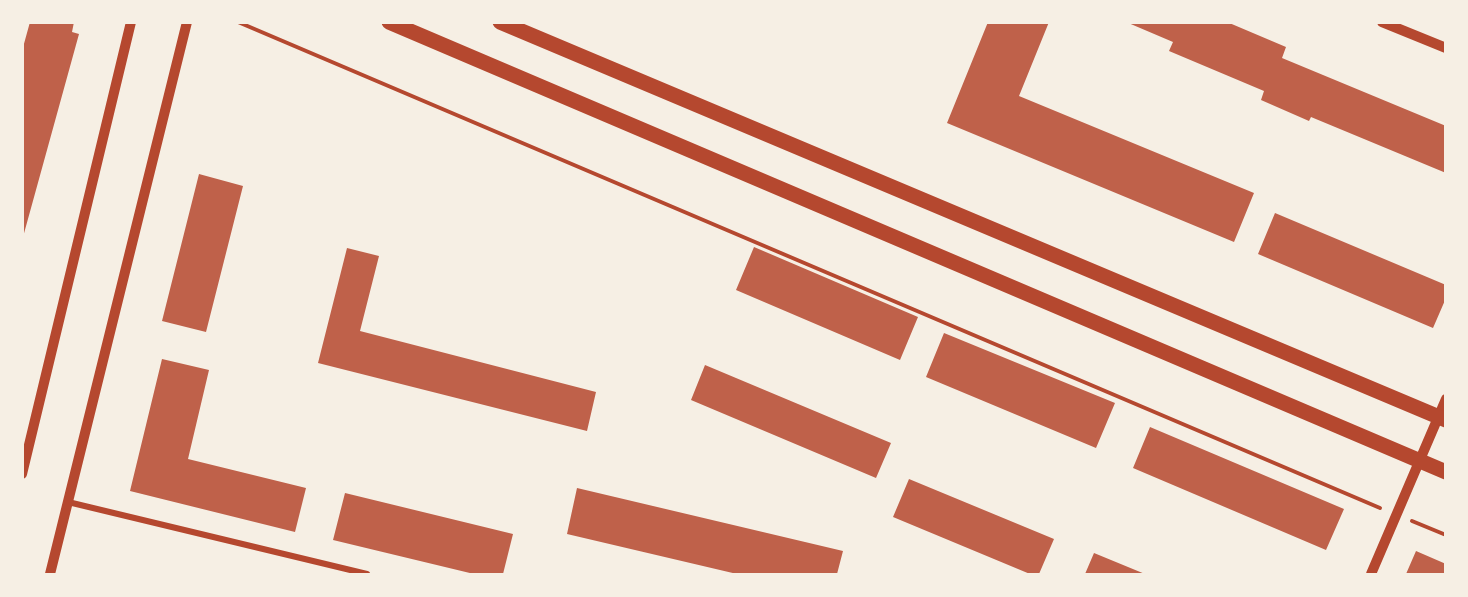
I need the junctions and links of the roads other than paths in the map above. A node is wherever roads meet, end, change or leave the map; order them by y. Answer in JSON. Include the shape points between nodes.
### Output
{"nodes":[{"id":1,"x":131,"y":22,"type":"edge"},
{"id":2,"x":188,"y":22,"type":"edge"},
{"id":3,"x":389,"y":22,"type":"edge"},
{"id":4,"x":500,"y":22,"type":"edge"},
{"id":5,"x":1382,"y":22,"type":"edge"},
{"id":6,"x":1446,"y":48,"type":"edge"},
{"id":7,"x":1446,"y":399,"type":"edge"},
{"id":8,"x":1442,"y":418,"type":"edge"},
{"id":9,"x":1419,"y":462,"type":"junction"},
{"id":10,"x":1446,"y":472,"type":"edge"},
{"id":11,"x":22,"y":474,"type":"edge"},
{"id":12,"x":68,"y":502,"type":"junction"},
{"id":13,"x":51,"y":574,"type":"edge"},
{"id":14,"x":367,"y":574,"type":"edge"},
{"id":15,"x":1371,"y":574,"type":"edge"}],
"edges":[{"from":1,"to":11,"type":"street"},
{"from":2,"to":12,"type":"street"},
{"from":3,"to":9,"type":"main road"},
{"from":4,"to":8,"type":"main road"},
{"from":5,"to":6,"type":"street"},
{"from":7,"to":8,"type":"street"},
{"from":8,"to":9,"type":"street"},
{"from":9,"to":10,"type":"main road"},
{"from":9,"to":15,"type":"street"},
{"from":12,"to":13,"type":"street"},
{"from":12,"to":14,"type":"street"}]}
